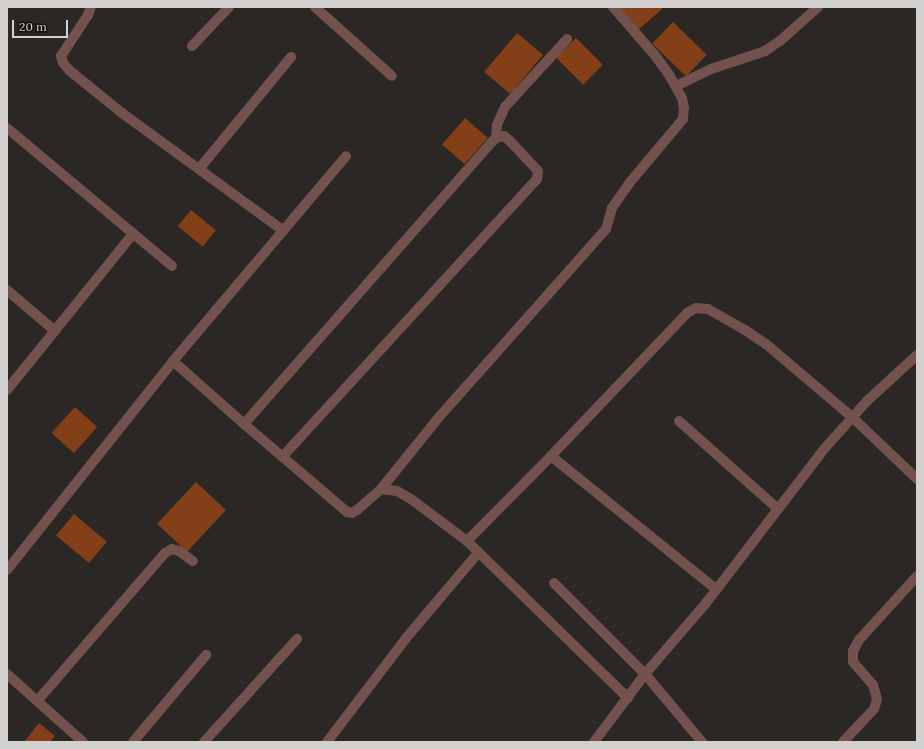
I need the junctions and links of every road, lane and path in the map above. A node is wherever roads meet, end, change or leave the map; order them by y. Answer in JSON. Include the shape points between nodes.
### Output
{"nodes":[{"id":1,"x":91,"y":7,"type":"edge"},
{"id":2,"x":229,"y":7,"type":"edge"},
{"id":3,"x":315,"y":7,"type":"edge"},
{"id":4,"x":613,"y":7,"type":"edge"},
{"id":5,"x":818,"y":7,"type":"edge"},
{"id":6,"x":566,"y":39,"type":"dead end"},
{"id":7,"x":192,"y":46,"type":"dead end"},
{"id":8,"x":291,"y":57,"type":"dead end"},
{"id":9,"x":392,"y":76,"type":"dead end"},
{"id":10,"x":676,"y":86,"type":"junction"},
{"id":11,"x":7,"y":128,"type":"edge"},
{"id":12,"x":496,"y":138,"type":"junction"},
{"id":13,"x":346,"y":156,"type":"dead end"},
{"id":14,"x":199,"y":169,"type":"junction"},
{"id":15,"x":284,"y":231,"type":"junction"},
{"id":16,"x":133,"y":234,"type":"junction"},
{"id":17,"x":172,"y":266,"type":"dead end"},
{"id":18,"x":7,"y":290,"type":"edge"},
{"id":19,"x":55,"y":331,"type":"junction"},
{"id":20,"x":917,"y":355,"type":"edge"},
{"id":21,"x":173,"y":361,"type":"junction"},
{"id":22,"x":7,"y":390,"type":"edge"},
{"id":23,"x":852,"y":417,"type":"junction"},
{"id":24,"x":679,"y":421,"type":"dead end"},
{"id":25,"x":244,"y":424,"type":"junction"},
{"id":26,"x":552,"y":456,"type":"junction"},
{"id":27,"x":282,"y":457,"type":"junction"},
{"id":28,"x":917,"y":479,"type":"edge"},
{"id":29,"x":381,"y":489,"type":"junction"},
{"id":30,"x":778,"y":509,"type":"junction"},
{"id":31,"x":467,"y":541,"type":"junction"},
{"id":32,"x":478,"y":553,"type":"junction"},
{"id":33,"x":193,"y":561,"type":"dead end"},
{"id":34,"x":7,"y":570,"type":"edge"},
{"id":35,"x":917,"y":576,"type":"edge"},
{"id":36,"x":554,"y":583,"type":"dead end"},
{"id":37,"x":716,"y":589,"type":"junction"},
{"id":38,"x":297,"y":639,"type":"dead end"},
{"id":39,"x":206,"y":655,"type":"dead end"},
{"id":40,"x":7,"y":674,"type":"edge"},
{"id":41,"x":645,"y":674,"type":"junction"},
{"id":42,"x":628,"y":698,"type":"junction"},
{"id":43,"x":38,"y":700,"type":"junction"},
{"id":44,"x":698,"y":741,"type":"edge"},
{"id":45,"x":83,"y":742,"type":"edge"},
{"id":46,"x":133,"y":742,"type":"edge"},
{"id":47,"x":204,"y":742,"type":"edge"},
{"id":48,"x":327,"y":742,"type":"edge"},
{"id":49,"x":594,"y":742,"type":"edge"},
{"id":50,"x":843,"y":742,"type":"edge"}],
"edges":[{"from":1,"to":14,"type":"street","via":[[64,49],[61,56],[63,63],[122,113]]},
{"from":2,"to":7,"type":"street"},
{"from":3,"to":9,"type":"street"},
{"from":4,"to":10,"type":"street","via":[[653,53]]},
{"from":5,"to":10,"type":"street","via":[[765,51],[711,69]]},
{"from":6,"to":12,"type":"street","via":[[505,107],[497,126]]},
{"from":8,"to":14,"type":"street"},
{"from":10,"to":29,"type":"street","via":[[682,98],[683,119],[612,208],[606,229],[440,416]]},
{"from":11,"to":16,"type":"street"},
{"from":12,"to":25,"type":"street"},
{"from":12,"to":27,"type":"street","via":[[504,136],[509,140],[538,171],[537,178]]},
{"from":13,"to":15,"type":"street"},
{"from":14,"to":15,"type":"street"},
{"from":15,"to":21,"type":"street"},
{"from":16,"to":17,"type":"street"},
{"from":16,"to":19,"type":"street"},
{"from":18,"to":19,"type":"street"},
{"from":19,"to":22,"type":"street"},
{"from":20,"to":23,"type":"street"},
{"from":21,"to":25,"type":"street"},
{"from":21,"to":34,"type":"street"},
{"from":23,"to":26,"type":"street","via":[[766,344],[708,309],[696,308],[687,313],[646,355]]},
{"from":23,"to":28,"type":"street"},
{"from":23,"to":30,"type":"street"},
{"from":24,"to":30,"type":"street"},
{"from":25,"to":27,"type":"street"},
{"from":26,"to":31,"type":"street"},
{"from":26,"to":37,"type":"street"},
{"from":27,"to":29,"type":"street","via":[[347,512],[357,510]]},
{"from":29,"to":31,"type":"street","via":[[397,491],[411,498]]},
{"from":30,"to":37,"type":"street"},
{"from":31,"to":32,"type":"street"},
{"from":32,"to":42,"type":"street"},
{"from":32,"to":48,"type":"street","via":[[407,637]]},
{"from":33,"to":43,"type":"street","via":[[172,549],[165,553]]},
{"from":35,"to":50,"type":"street","via":[[859,640],[853,651],[853,662],[873,686],[877,699],[874,709]]},
{"from":36,"to":41,"type":"street"},
{"from":37,"to":41,"type":"street"},
{"from":38,"to":47,"type":"street"},
{"from":39,"to":46,"type":"street"},
{"from":40,"to":43,"type":"street"},
{"from":41,"to":42,"type":"street"},
{"from":41,"to":44,"type":"street"},
{"from":42,"to":49,"type":"street"},
{"from":43,"to":45,"type":"street"}]}
